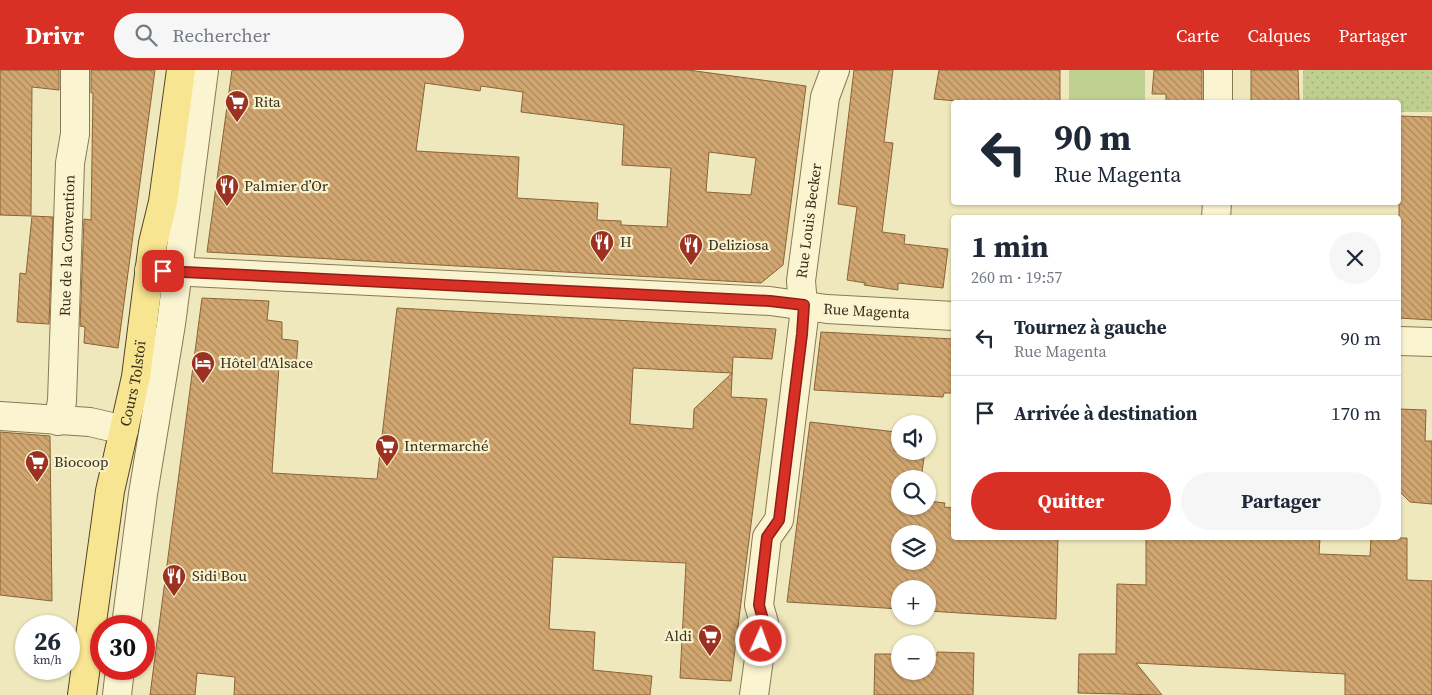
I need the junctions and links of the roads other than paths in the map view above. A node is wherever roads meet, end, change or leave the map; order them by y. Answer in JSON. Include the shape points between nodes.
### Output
{"nodes":[{"id":1,"x":75,"y":70,"type":"edge"},
{"id":2,"x":181,"y":70,"type":"edge"},
{"id":3,"x":204,"y":70,"type":"edge"},
{"id":4,"x":835,"y":70,"type":"edge"},
{"id":5,"x":1218,"y":70,"type":"edge"},
{"id":6,"x":1218,"y":100,"type":"edge"},
{"id":7,"x":149,"y":270,"type":"junction"},
{"id":8,"x":178,"y":272,"type":"junction"},
{"id":9,"x":804,"y":305,"type":"junction"},
{"id":10,"x":951,"y":316,"type":"edge"},
{"id":11,"x":1401,"y":341,"type":"edge"},
{"id":12,"x":1432,"y":342,"type":"edge"},
{"id":13,"x":0,"y":416,"type":"edge"},
{"id":14,"x":58,"y":421,"type":"junction"},
{"id":15,"x":124,"y":430,"type":"junction"},
{"id":16,"x":127,"y":615,"type":"edge"},
{"id":17,"x":119,"y":680,"type":"edge"},
{"id":18,"x":82,"y":695,"type":"edge"},
{"id":19,"x":117,"y":695,"type":"edge"},
{"id":20,"x":754,"y":695,"type":"edge"}],
"edges":[{"from":1,"to":14,"type":"street","name":"Rue de la Convention","via":[[75,134],[70,163],[62,401]]},
{"from":2,"to":7,"type":"main road","name":"Cours Tolstoï","via":[[163,202]]},
{"from":3,"to":8,"type":"street"},
{"from":4,"to":9,"type":"street","name":"Rue Louis Becker","via":[[825,97],[802,269]]},
{"from":5,"to":6,"type":"street"},
{"from":7,"to":8,"type":"street","name":"Rue Magenta"},
{"from":7,"to":15,"type":"main road","name":"Cours Tolstoï","via":[[136,377]]},
{"from":8,"to":9,"type":"street","name":"Rue Magenta"},
{"from":8,"to":16,"type":"street"},
{"from":9,"to":10,"type":"street","name":"Rue Magenta","via":[[837,310]]},
{"from":9,"to":20,"type":"street","name":"Rue Louis Becker","via":[[779,520],[767,537],[759,605],[764,623]]},
{"from":11,"to":12,"type":"street"},
{"from":13,"to":14,"type":"street"},
{"from":14,"to":15,"type":"street","via":[[90,422]]},
{"from":15,"to":18,"type":"main road","name":"Cours Tolstoï","via":[[110,491]]},
{"from":17,"to":19,"type":"street"}]}
